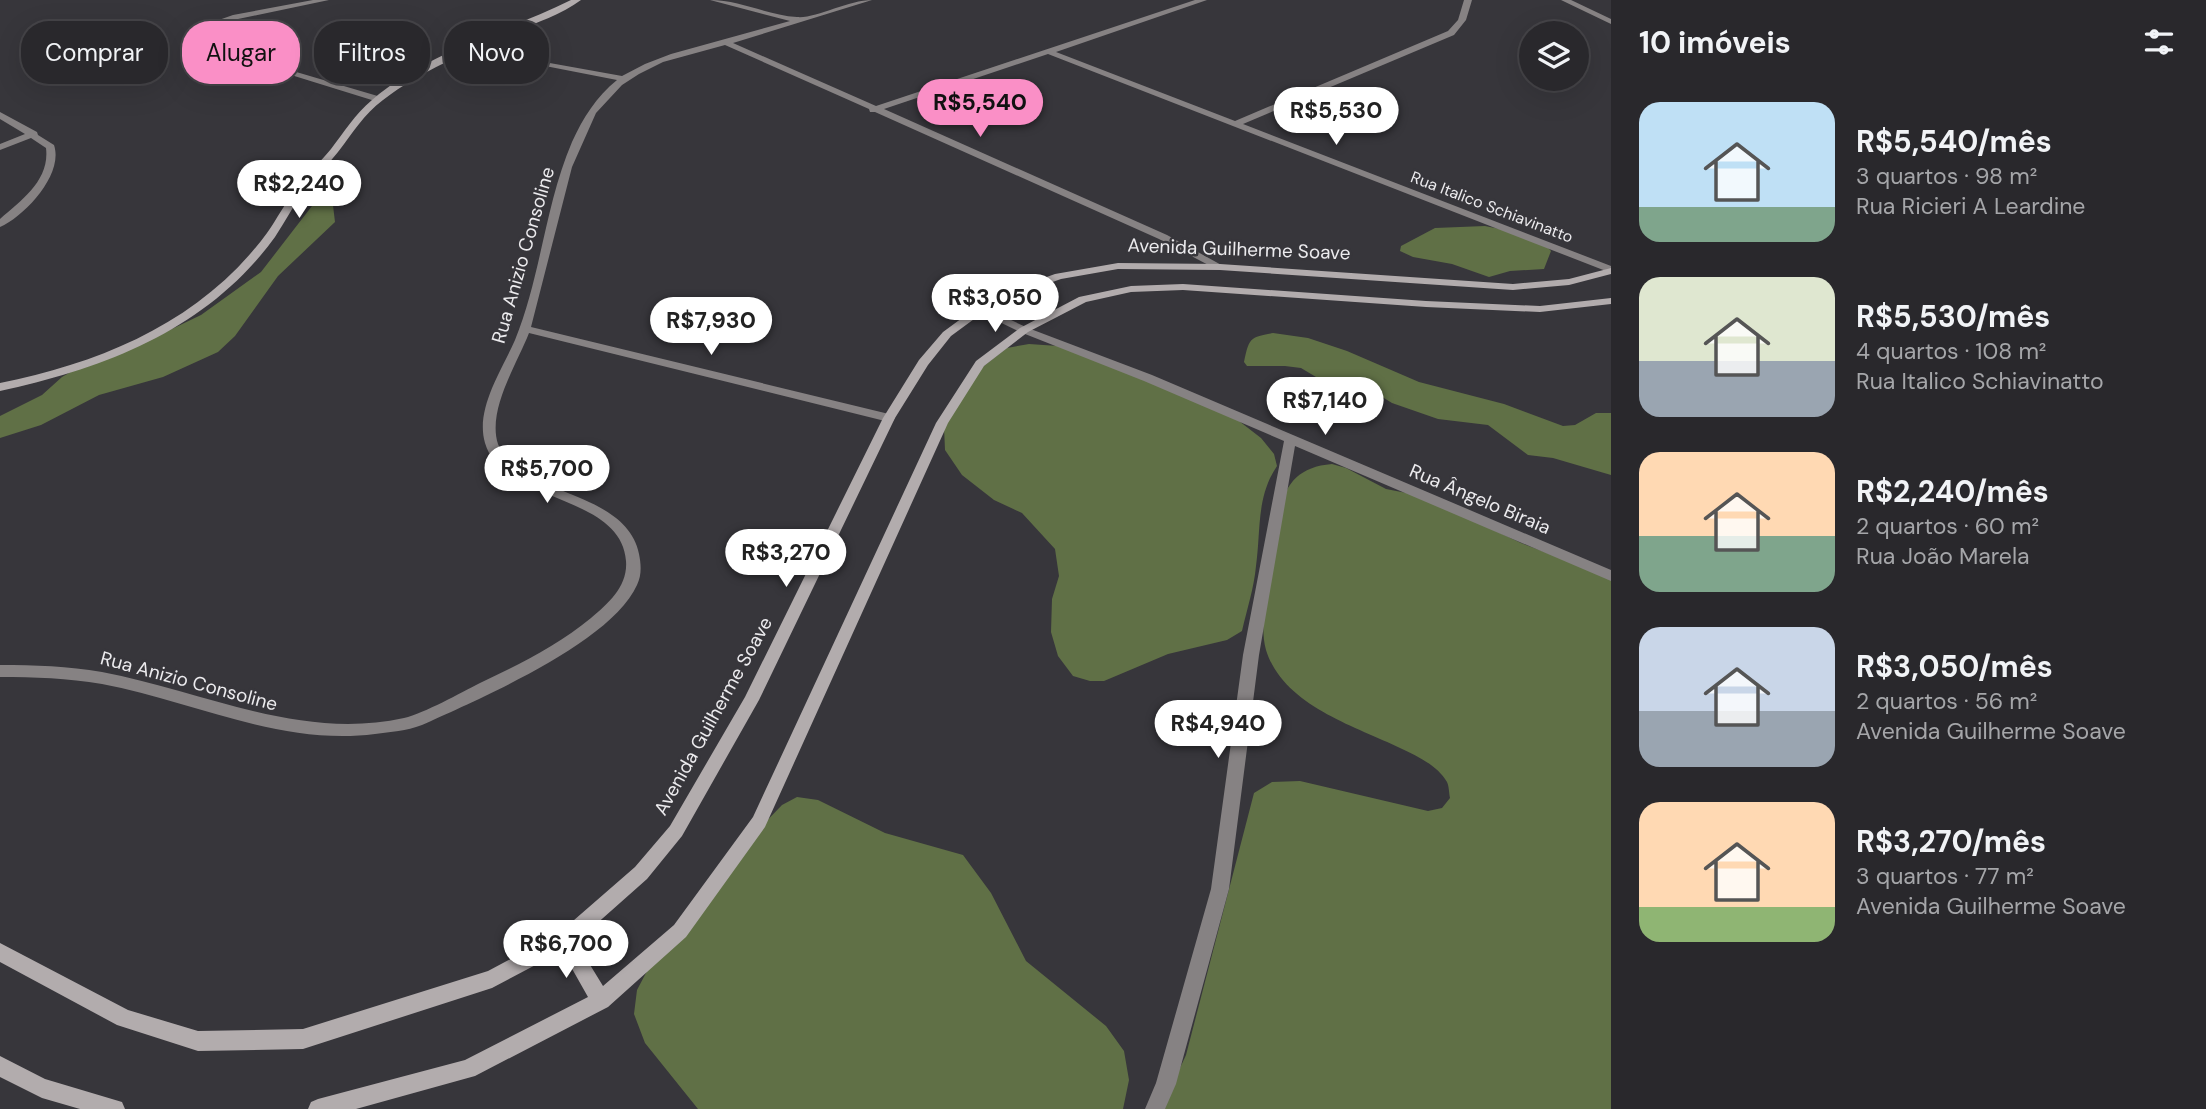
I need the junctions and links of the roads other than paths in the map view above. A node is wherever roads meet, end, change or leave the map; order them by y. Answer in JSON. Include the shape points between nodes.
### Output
{"nodes":[{"id":1,"x":325,"y":0,"type":"edge"},
{"id":2,"x":577,"y":0,"type":"edge"},
{"id":3,"x":714,"y":0,"type":"edge"},
{"id":4,"x":868,"y":0,"type":"edge"},
{"id":5,"x":1203,"y":0,"type":"edge"},
{"id":6,"x":1468,"y":0,"type":"edge"},
{"id":7,"x":1565,"y":0,"type":"edge"},
{"id":8,"x":799,"y":20,"type":"junction"},
{"id":9,"x":531,"y":21,"type":"edge"},
{"id":10,"x":1611,"y":22,"type":"edge"},
{"id":11,"x":725,"y":42,"type":"junction"},
{"id":12,"x":1049,"y":52,"type":"junction"},
{"id":13,"x":444,"y":59,"type":"edge"},
{"id":14,"x":549,"y":65,"type":"edge"},
{"id":15,"x":624,"y":79,"type":"junction"},
{"id":16,"x":378,"y":99,"type":"junction"},
{"id":17,"x":873,"y":110,"type":"junction"},
{"id":18,"x":0,"y":115,"type":"edge"},
{"id":19,"x":1234,"y":125,"type":"junction"},
{"id":20,"x":34,"y":134,"type":"junction"},
{"id":21,"x":0,"y":147,"type":"edge"},
{"id":22,"x":0,"y":224,"type":"edge"},
{"id":23,"x":1220,"y":267,"type":"junction"},
{"id":24,"x":1611,"y":270,"type":"edge"},
{"id":25,"x":1611,"y":301,"type":"edge"},
{"id":26,"x":981,"y":309,"type":"junction"},
{"id":27,"x":525,"y":329,"type":"junction"},
{"id":28,"x":1024,"y":330,"type":"junction"},
{"id":29,"x":0,"y":387,"type":"edge"},
{"id":30,"x":889,"y":418,"type":"junction"},
{"id":31,"x":1290,"y":440,"type":"junction"},
{"id":32,"x":1611,"y":576,"type":"edge"},
{"id":33,"x":0,"y":671,"type":"edge"},
{"id":34,"x":565,"y":940,"type":"junction"},
{"id":35,"x":0,"y":953,"type":"edge"},
{"id":36,"x":601,"y":1000,"type":"junction"},
{"id":37,"x":0,"y":1066,"type":"edge"},
{"id":38,"x":115,"y":1109,"type":"edge"},
{"id":39,"x":318,"y":1109,"type":"edge"},
{"id":40,"x":1155,"y":1109,"type":"edge"}],
"edges":[{"from":1,"to":16,"type":"street","via":[[219,23],[196,38],[198,45]]},
{"from":2,"to":9,"type":"street"},
{"from":3,"to":8,"type":"street"},
{"from":4,"to":8,"type":"street","name":"Rua Anizio Consoline"},
{"from":5,"to":12,"type":"street"},
{"from":6,"to":19,"type":"street","via":[[1462,20],[1451,33]]},
{"from":7,"to":10,"type":"street"},
{"from":8,"to":11,"type":"street","name":"Rua Anizio Consoline"},
{"from":11,"to":15,"type":"street","name":"Rua Anizio Consoline","via":[[662,60]]},
{"from":11,"to":17,"type":"street"},
{"from":12,"to":17,"type":"street"},
{"from":12,"to":19,"type":"street","name":"Rua Italico Schiavinatto"},
{"from":13,"to":16,"type":"street"},
{"from":14,"to":15,"type":"street"},
{"from":15,"to":27,"type":"street","name":"Rua Anizio Consoline","via":[[589,117],[573,153]]},
{"from":16,"to":29,"type":"street","via":[[354,122],[240,274],[196,312],[146,341],[90,365]]},
{"from":17,"to":23,"type":"street","via":[[1163,237]]},
{"from":18,"to":20,"type":"street"},
{"from":19,"to":24,"type":"street","name":"Rua Italico Schiavinatto"},
{"from":20,"to":21,"type":"street"},
{"from":20,"to":22,"type":"street","via":[[51,147],[50,172]]},
{"from":23,"to":24,"type":"street","name":"Avenida Guilherme Soave","via":[[1513,287],[1569,282]]},
{"from":23,"to":26,"type":"street","name":"Avenida Guilherme Soave","via":[[1118,266],[1059,276]]},
{"from":25,"to":28,"type":"street","via":[[1540,309],[1183,288],[1131,289],[1083,299]]},
{"from":26,"to":28,"type":"street","name":"Rua Ângelo Biraia"},
{"from":26,"to":30,"type":"street","name":"Avenida Guilherme Soave","via":[[947,334]]},
{"from":27,"to":30,"type":"street"},
{"from":27,"to":33,"type":"street","name":"Rua Anizio Consoline","via":[[489,421],[491,446],[508,468],[609,519],[627,537],[634,566],[632,585],[604,616],[558,648],[409,723],[353,732],[301,730],[102,676],[57,670]]},
{"from":28,"to":31,"type":"street","name":"Rua Ângelo Biraia"},
{"from":28,"to":36,"type":"street","via":[[980,365],[942,423],[759,822],[680,931]]},
{"from":30,"to":34,"type":"street","name":"Avenida Guilherme Soave","via":[[751,700],[676,831],[641,873]]},
{"from":31,"to":32,"type":"street","name":"Rua Ângelo Biraia"},
{"from":31,"to":40,"type":"street","via":[[1251,655],[1220,889]]},
{"from":34,"to":35,"type":"street","name":"Avenida Guilherme Soave","via":[[492,979],[303,1039],[198,1041],[124,1018]]},
{"from":34,"to":36,"type":"street"},
{"from":36,"to":39,"type":"street","via":[[468,1069]]},
{"from":37,"to":38,"type":"street","via":[[42,1088]]}]}
